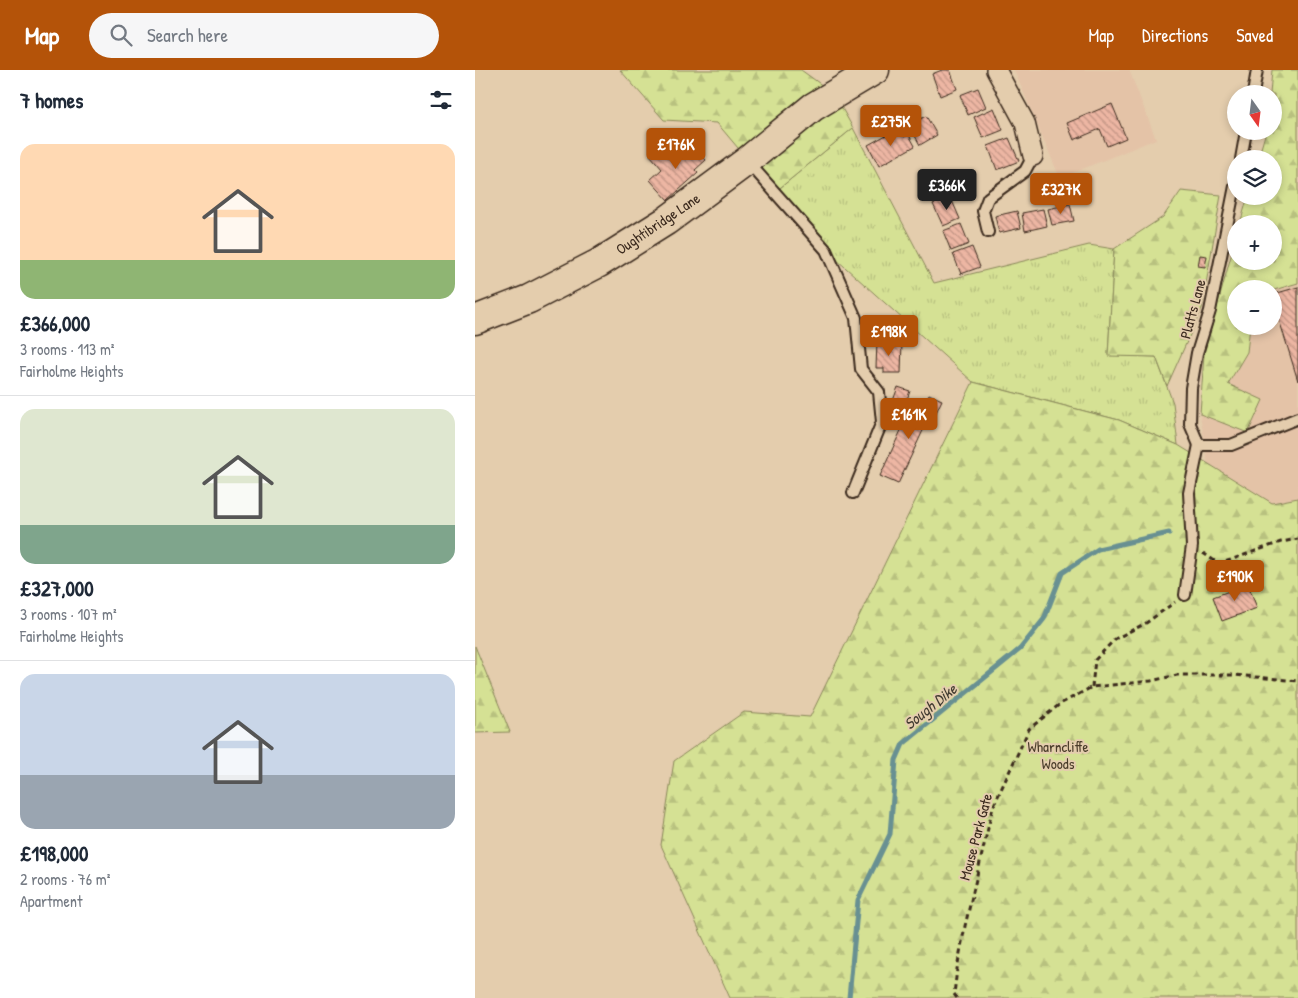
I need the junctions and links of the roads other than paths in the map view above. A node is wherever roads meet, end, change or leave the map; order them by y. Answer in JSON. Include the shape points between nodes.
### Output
{"nodes":[{"id":1,"x":875,"y":70,"type":"edge"},
{"id":2,"x":996,"y":70,"type":"edge"},
{"id":3,"x":1257,"y":70,"type":"edge"},
{"id":4,"x":1254,"y":85,"type":"edge"},
{"id":5,"x":1033,"y":156,"type":"joint"},
{"id":6,"x":747,"y":161,"type":"junction"},
{"id":7,"x":1231,"y":205,"type":"edge"},
{"id":8,"x":988,"y":232,"type":"dead end"},
{"id":9,"x":475,"y":320,"type":"edge"},
{"id":10,"x":1298,"y":418,"type":"edge"},
{"id":11,"x":1199,"y":445,"type":"junction"},
{"id":12,"x":853,"y":493,"type":"dead end"},
{"id":13,"x":1185,"y":595,"type":"road end"}],
"edges":[{"from":1,"to":6,"type":"street","name":"Oughtibridge Lane","via":[[813,106]]},
{"from":2,"to":5,"type":"street","via":[[1025,123]]},
{"from":3,"to":4,"type":"lane"},
{"from":5,"to":8,"type":"lane","via":[[1025,172],[988,198],[983,211]]},
{"from":6,"to":9,"type":"street","name":"Oughtibridge Lane","via":[[666,221],[599,263],[529,299]]},
{"from":6,"to":12,"type":"lane","via":[[826,250],[856,318],[861,369],[879,392],[882,422]]},
{"from":7,"to":11,"type":"lane","name":"Platts Lane","via":[[1191,388],[1190,424]]},
{"from":10,"to":11,"type":"lane","via":[[1231,445]]},
{"from":11,"to":13,"type":"lane","via":[[1189,493],[1192,546]]}]}
